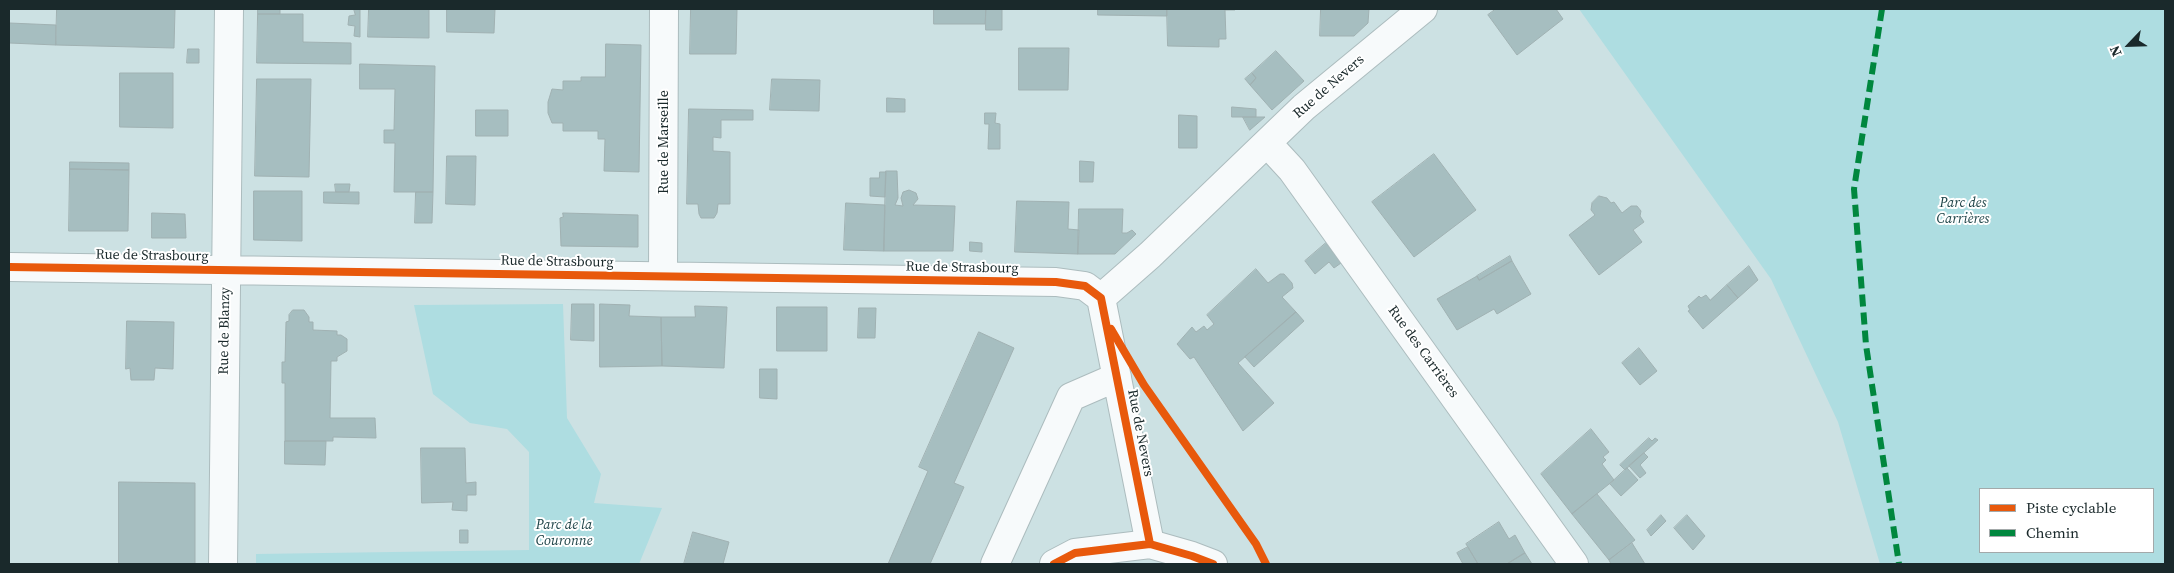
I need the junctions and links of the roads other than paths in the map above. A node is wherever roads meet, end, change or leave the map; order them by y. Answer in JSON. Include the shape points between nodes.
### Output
{"nodes":[{"id":1,"x":229,"y":9,"type":"edge"},
{"id":2,"x":664,"y":9,"type":"edge"},
{"id":3,"x":1423,"y":9,"type":"edge"},
{"id":4,"x":1268,"y":144,"type":"junction"},
{"id":5,"x":9,"y":267,"type":"edge"},
{"id":6,"x":226,"y":270,"type":"junction"},
{"id":7,"x":664,"y":276,"type":"junction"},
{"id":8,"x":1101,"y":298,"type":"junction"},
{"id":9,"x":1117,"y":377,"type":"junction"},
{"id":10,"x":1150,"y":544,"type":"junction"},
{"id":11,"x":223,"y":564,"type":"edge"},
{"id":12,"x":995,"y":564,"type":"edge"},
{"id":13,"x":1054,"y":564,"type":"edge"},
{"id":14,"x":1213,"y":564,"type":"edge"},
{"id":15,"x":1574,"y":564,"type":"edge"}],
"edges":[{"from":1,"to":6,"type":"street","name":"Rue de Blanzy"},
{"from":2,"to":7,"type":"street","name":"Rue de Marseille"},
{"from":3,"to":4,"type":"street","name":"Rue de Nevers","via":[[1304,107]]},
{"from":4,"to":8,"type":"street","name":"Rue de Nevers"},
{"from":4,"to":15,"type":"street","name":"Rue des Carrières","via":[[1298,178]]},
{"from":5,"to":6,"type":"street","name":"Rue de Strasbourg"},
{"from":6,"to":7,"type":"street","name":"Rue de Strasbourg"},
{"from":6,"to":11,"type":"street","name":"Rue de Blanzy"},
{"from":7,"to":8,"type":"street","name":"Rue de Strasbourg","via":[[1056,282],[1085,286]]},
{"from":8,"to":9,"type":"street","name":"Rue de Nevers"},
{"from":9,"to":10,"type":"street","name":"Rue de Nevers"},
{"from":9,"to":12,"type":"street","name":"Rue de Nevers","via":[[1071,397]]},
{"from":10,"to":13,"type":"street","via":[[1075,553]]},
{"from":10,"to":14,"type":"street"}]}
